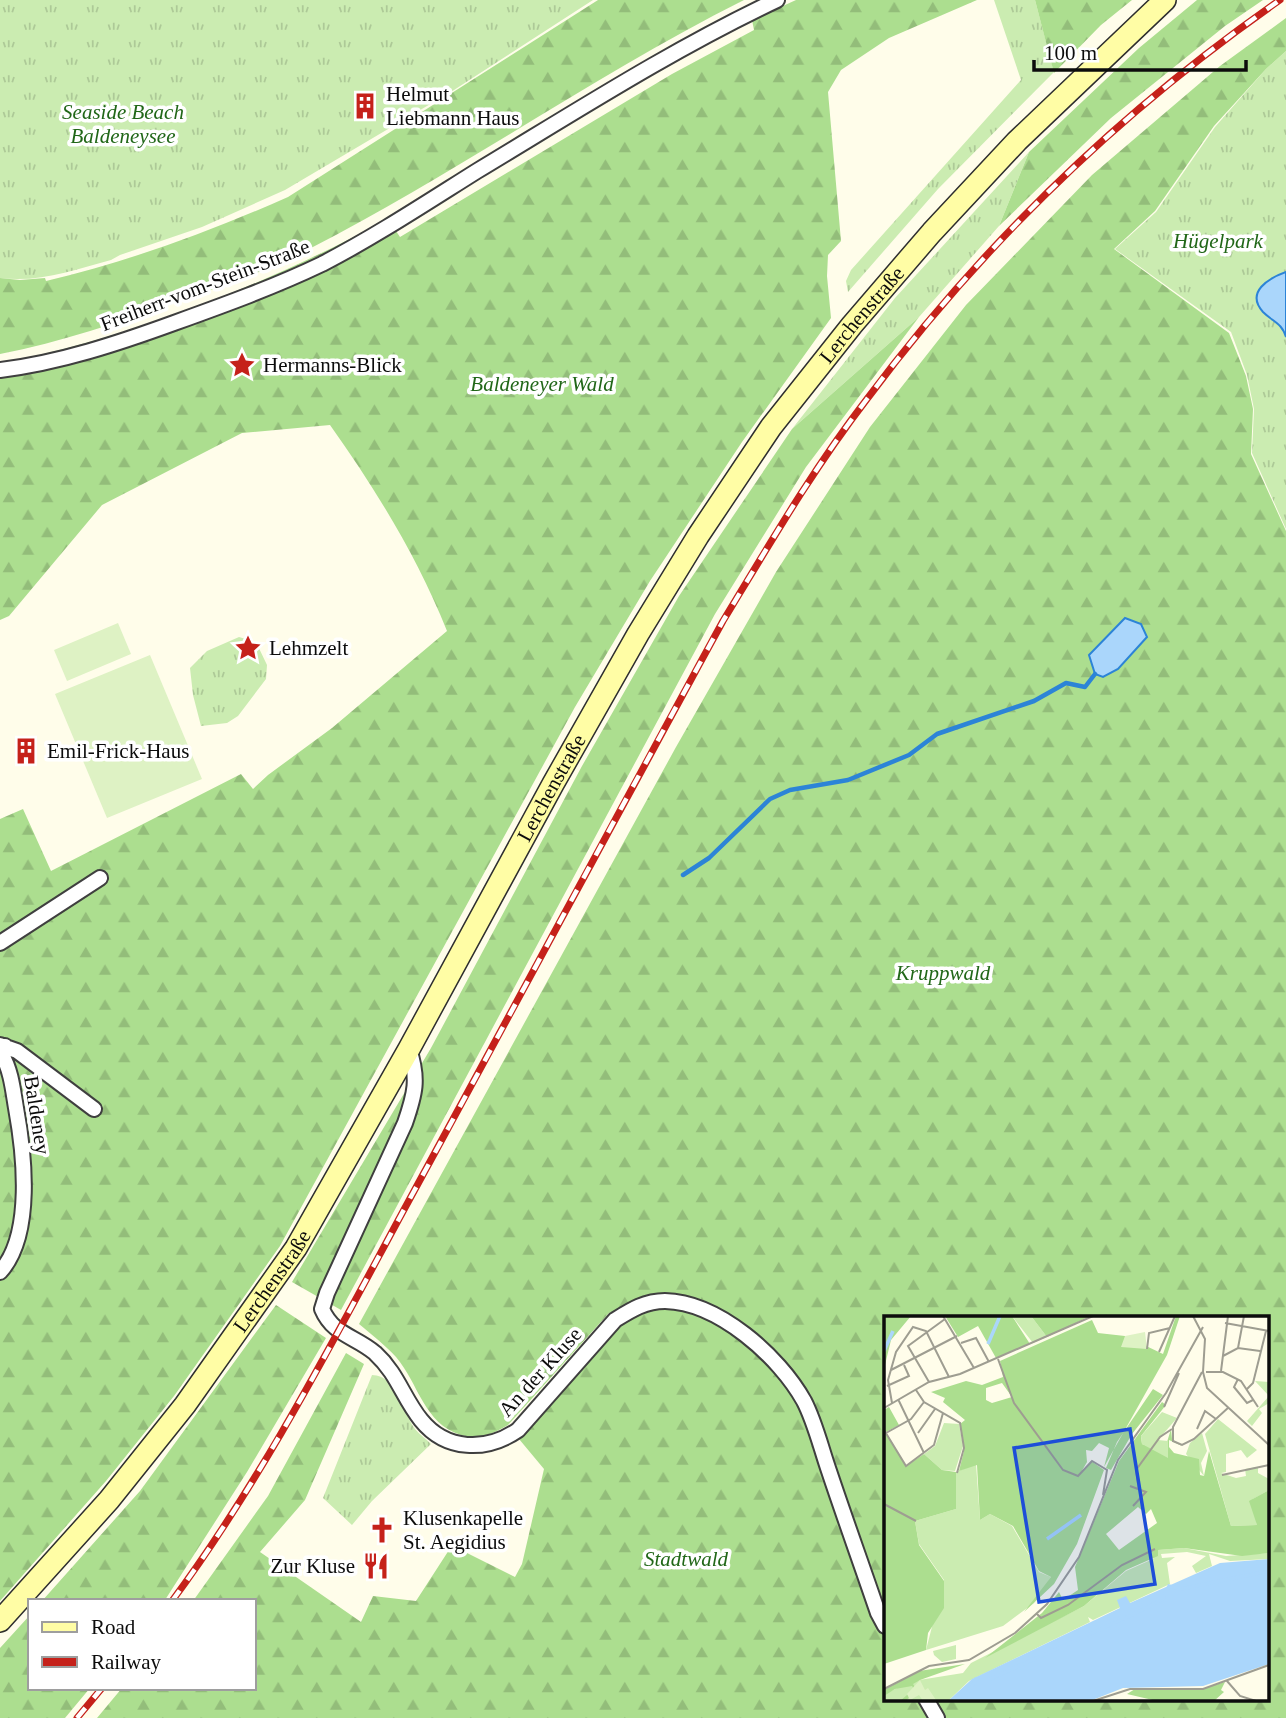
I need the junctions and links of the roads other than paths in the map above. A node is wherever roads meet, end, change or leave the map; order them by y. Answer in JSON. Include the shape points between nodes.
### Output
{"nodes":[{"id":1,"x":776,"y":0,"type":"edge"},
{"id":2,"x":1165,"y":0,"type":"edge"},
{"id":3,"x":0,"y":370,"type":"edge"},
{"id":4,"x":100,"y":878,"type":"dead end"},
{"id":5,"x":0,"y":943,"type":"edge"},
{"id":6,"x":2,"y":1045,"type":"edge"},
{"id":7,"x":409,"y":1049,"type":"junction"},
{"id":8,"x":94,"y":1109,"type":"dead end"},
{"id":9,"x":0,"y":1272,"type":"edge"},
{"id":10,"x":0,"y":1622,"type":"edge"},
{"id":11,"x":884,"y":1624,"type":"edge"},
{"id":12,"x":927,"y":1700,"type":"edge"},
{"id":13,"x":937,"y":1718,"type":"edge"}],
"edges":[{"from":1,"to":3,"type":"street","name":"Freiherr-vom-Stein-Straße","via":[[698,39],[321,264],[137,336]]},
{"from":2,"to":7,"type":"main road","name":"Lerchenstraße","via":[[1017,141],[932,232],[771,427],[638,634]]},
{"from":4,"to":5,"type":"street"},
{"from":6,"to":8,"type":"street","name":"Baldeney","via":[[27,1058]]},
{"from":6,"to":9,"type":"street","name":"Baldeney","via":[[24,1172],[15,1244]]},
{"from":7,"to":10,"type":"main road","name":"Lerchenstraße","via":[[296,1248],[209,1371],[109,1500]]},
{"from":7,"to":11,"type":"street","name":"An der Kluse","via":[[416,1070],[415,1094],[327,1293],[322,1309],[331,1325],[373,1351],[394,1373],[419,1418],[433,1433],[469,1446],[489,1445],[518,1430],[615,1320],[635,1308],[663,1301],[698,1308],[727,1322],[783,1371],[806,1404]]},
{"from":12,"to":13,"type":"street"}]}
